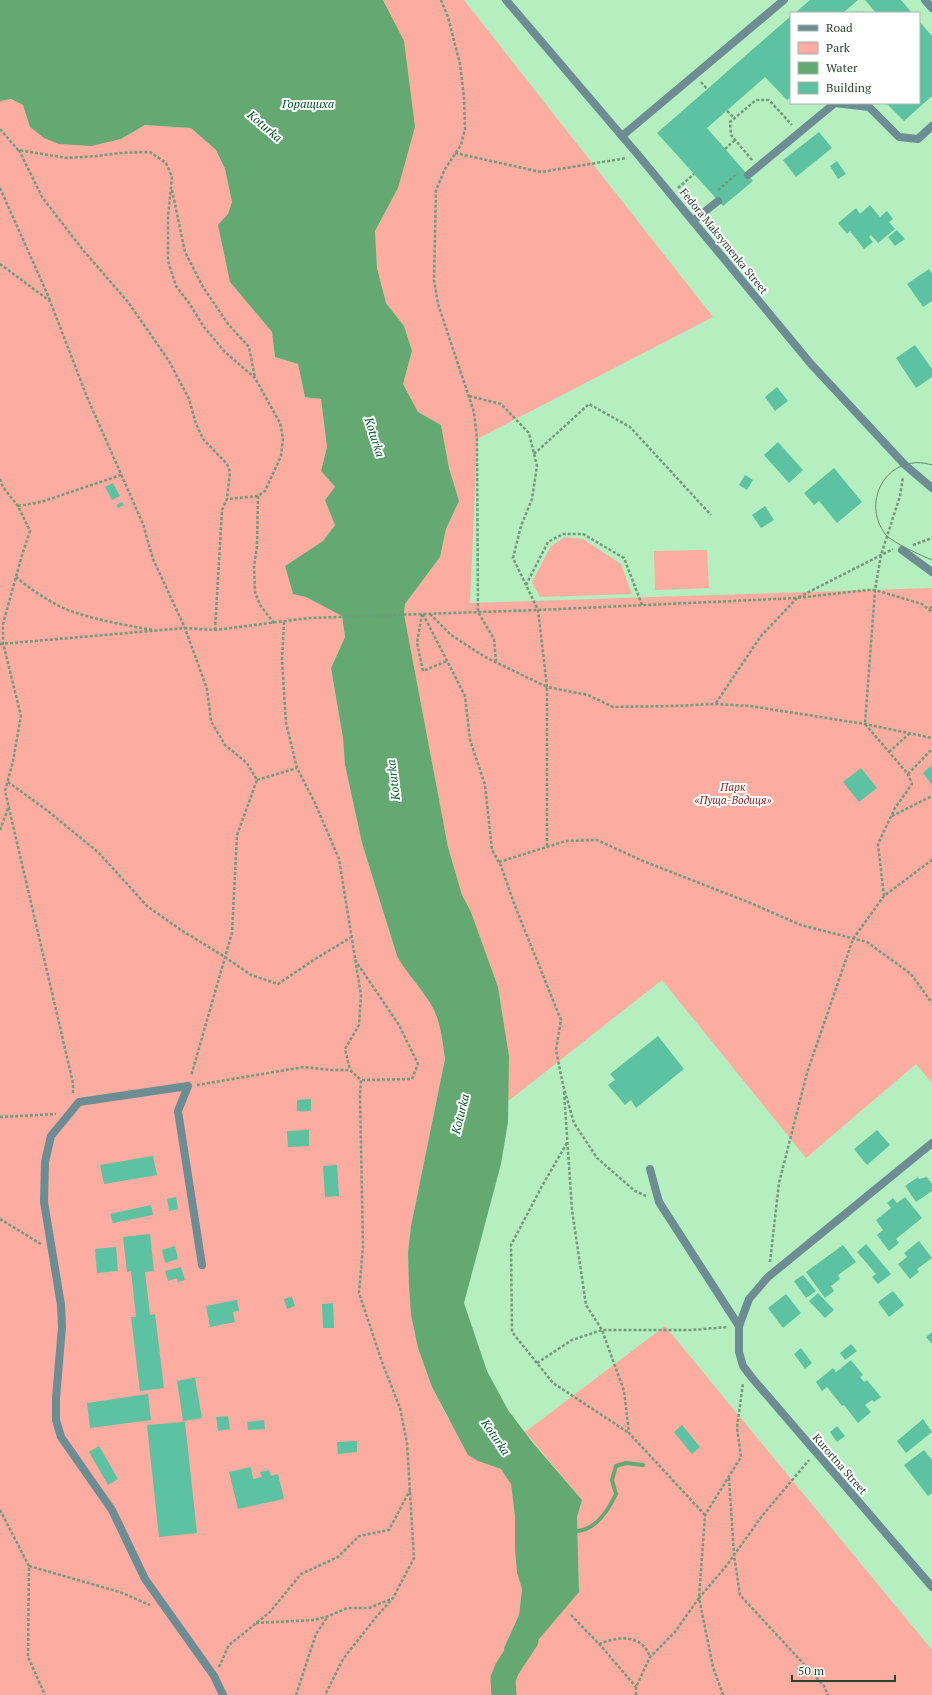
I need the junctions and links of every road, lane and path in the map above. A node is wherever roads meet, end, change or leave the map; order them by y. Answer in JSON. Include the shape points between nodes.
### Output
{"nodes":[{"id":1,"x":442,"y":0,"type":"edge"},
{"id":2,"x":506,"y":0,"type":"edge"},
{"id":3,"x":784,"y":0,"type":"edge"},
{"id":4,"x":925,"y":0,"type":"edge"},
{"id":5,"x":932,"y":8,"type":"edge"},
{"id":6,"x":834,"y":104,"type":"edge"},
{"id":7,"x":844,"y":104,"type":"edge"},
{"id":8,"x":727,"y":110,"type":"dead end"},
{"id":9,"x":734,"y":118,"type":"junction"},
{"id":10,"x":793,"y":126,"type":"dead end"},
{"id":11,"x":932,"y":126,"type":"edge"},
{"id":12,"x":0,"y":129,"type":"edge"},
{"id":13,"x":622,"y":136,"type":"junction"},
{"id":14,"x":735,"y":140,"type":"junction"},
{"id":15,"x":725,"y":149,"type":"dead end"},
{"id":16,"x":18,"y":150,"type":"junction"},
{"id":17,"x":455,"y":153,"type":"junction"},
{"id":18,"x":639,"y":156,"type":"junction"},
{"id":19,"x":753,"y":160,"type":"dead end"},
{"id":20,"x":694,"y":174,"type":"dead end"},
{"id":21,"x":748,"y":175,"type":"dead end"},
{"id":22,"x":171,"y":187,"type":"junction"},
{"id":23,"x":0,"y":188,"type":"edge"},
{"id":24,"x":671,"y":194,"type":"junction"},
{"id":25,"x":718,"y":201,"type":"dead end"},
{"id":26,"x":693,"y":221,"type":"junction"},
{"id":27,"x":0,"y":264,"type":"edge"},
{"id":28,"x":50,"y":301,"type":"junction"},
{"id":29,"x":255,"y":378,"type":"junction"},
{"id":30,"x":469,"y":396,"type":"junction"},
{"id":31,"x":534,"y":454,"type":"junction"},
{"id":32,"x":904,"y":465,"type":"junction"},
{"id":33,"x":121,"y":475,"type":"junction"},
{"id":34,"x":0,"y":479,"type":"edge"},
{"id":35,"x":932,"y":488,"type":"edge"},
{"id":36,"x":258,"y":496,"type":"junction"},
{"id":37,"x":227,"y":499,"type":"junction"},
{"id":38,"x":18,"y":506,"type":"junction"},
{"id":39,"x":711,"y":515,"type":"dead end"},
{"id":40,"x":932,"y":538,"type":"edge"},
{"id":41,"x":902,"y":550,"type":"junction"},
{"id":42,"x":881,"y":555,"type":"junction"},
{"id":43,"x":932,"y":572,"type":"edge"},
{"id":44,"x":16,"y":577,"type":"junction"},
{"id":45,"x":526,"y":586,"type":"junction"},
{"id":46,"x":876,"y":590,"type":"junction"},
{"id":47,"x":797,"y":598,"type":"junction"},
{"id":48,"x":642,"y":605,"type":"junction"},
{"id":49,"x":932,"y":605,"type":"edge"},
{"id":50,"x":930,"y":609,"type":"junction"},
{"id":51,"x":538,"y":610,"type":"junction"},
{"id":52,"x":478,"y":612,"type":"junction"},
{"id":53,"x":932,"y":612,"type":"edge"},
{"id":54,"x":423,"y":614,"type":"junction"},
{"id":55,"x":430,"y":614,"type":"junction"},
{"id":56,"x":284,"y":622,"type":"junction"},
{"id":57,"x":274,"y":623,"type":"junction"},
{"id":58,"x":185,"y":628,"type":"junction"},
{"id":59,"x":157,"y":630,"type":"junction"},
{"id":60,"x":215,"y":630,"type":"junction"},
{"id":61,"x":1,"y":643,"type":"edge"},
{"id":62,"x":447,"y":661,"type":"junction"},
{"id":63,"x":496,"y":662,"type":"junction"},
{"id":64,"x":547,"y":687,"type":"junction"},
{"id":65,"x":716,"y":704,"type":"junction"},
{"id":66,"x":865,"y":724,"type":"junction"},
{"id":67,"x":911,"y":732,"type":"junction"},
{"id":68,"x":932,"y":738,"type":"edge"},
{"id":69,"x":932,"y":749,"type":"edge"},
{"id":70,"x":889,"y":752,"type":"junction"},
{"id":71,"x":298,"y":768,"type":"junction"},
{"id":72,"x":908,"y":774,"type":"junction"},
{"id":73,"x":257,"y":780,"type":"junction"},
{"id":74,"x":8,"y":782,"type":"junction"},
{"id":75,"x":932,"y":796,"type":"edge"},
{"id":76,"x":9,"y":806,"type":"junction"},
{"id":77,"x":892,"y":816,"type":"junction"},
{"id":78,"x":0,"y":830,"type":"edge"},
{"id":79,"x":547,"y":847,"type":"junction"},
{"id":80,"x":932,"y":860,"type":"edge"},
{"id":81,"x":499,"y":862,"type":"junction"},
{"id":82,"x":884,"y":896,"type":"junction"},
{"id":83,"x":350,"y":938,"type":"junction"},
{"id":84,"x":853,"y":939,"type":"junction"},
{"id":85,"x":225,"y":957,"type":"junction"},
{"id":86,"x":354,"y":958,"type":"junction"},
{"id":87,"x":932,"y":1003,"type":"edge"},
{"id":88,"x":350,"y":1070,"type":"junction"},
{"id":89,"x":361,"y":1080,"type":"junction"},
{"id":90,"x":563,"y":1085,"type":"junction"},
{"id":91,"x":188,"y":1086,"type":"junction"},
{"id":92,"x":72,"y":1113,"type":"junction"},
{"id":93,"x":39,"y":1115,"type":"dead end"},
{"id":94,"x":0,"y":1117,"type":"edge"},
{"id":95,"x":567,"y":1143,"type":"junction"},
{"id":96,"x":932,"y":1144,"type":"edge"},
{"id":97,"x":650,"y":1169,"type":"dead end"},
{"id":98,"x":658,"y":1202,"type":"junction"},
{"id":99,"x":0,"y":1219,"type":"edge"},
{"id":100,"x":52,"y":1251,"type":"junction"},
{"id":101,"x":202,"y":1265,"type":"dead end"},
{"id":102,"x":768,"y":1277,"type":"junction"},
{"id":103,"x":739,"y":1326,"type":"junction"},
{"id":104,"x":602,"y":1330,"type":"junction"},
{"id":105,"x":537,"y":1363,"type":"junction"},
{"id":106,"x":743,"y":1366,"type":"junction"},
{"id":107,"x":629,"y":1433,"type":"junction"},
{"id":108,"x":816,"y":1452,"type":"junction"},
{"id":109,"x":728,"y":1477,"type":"junction"},
{"id":110,"x":410,"y":1490,"type":"junction"},
{"id":111,"x":0,"y":1510,"type":"edge"},
{"id":112,"x":705,"y":1515,"type":"junction"},
{"id":113,"x":734,"y":1555,"type":"junction"},
{"id":114,"x":29,"y":1566,"type":"junction"},
{"id":115,"x":932,"y":1587,"type":"edge"},
{"id":116,"x":393,"y":1598,"type":"junction"},
{"id":117,"x":699,"y":1598,"type":"junction"},
{"id":118,"x":167,"y":1612,"type":"junction"},
{"id":119,"x":570,"y":1615,"type":"dead end"},
{"id":120,"x":329,"y":1616,"type":"junction"},
{"id":121,"x":256,"y":1623,"type":"junction"},
{"id":122,"x":599,"y":1644,"type":"junction"},
{"id":123,"x":650,"y":1657,"type":"junction"},
{"id":124,"x":214,"y":1676,"type":"junction"},
{"id":125,"x":636,"y":1687,"type":"junction"},
{"id":126,"x":45,"y":1695,"type":"edge"},
{"id":127,"x":223,"y":1695,"type":"edge"},
{"id":128,"x":296,"y":1695,"type":"edge"},
{"id":129,"x":325,"y":1695,"type":"edge"},
{"id":130,"x":636,"y":1695,"type":"edge"},
{"id":131,"x":723,"y":1695,"type":"edge"},
{"id":132,"x":828,"y":1695,"type":"edge"}],
"edges":[{"from":1,"to":17,"type":"path","via":[[460,64],[464,98],[465,129],[461,145]]},
{"from":2,"to":13,"type":"street","name":"Fedora Maksymenka Street"},
{"from":3,"to":13,"type":"street"},
{"from":4,"to":5,"type":"street"},
{"from":6,"to":21,"type":"street"},
{"from":7,"to":11,"type":"street","via":[[869,107],[899,137],[918,138]]},
{"from":8,"to":9,"type":"path"},
{"from":9,"to":10,"type":"path","via":[[756,100],[769,100]]},
{"from":9,"to":14,"type":"path","via":[[730,122],[731,135]]},
{"from":12,"to":16,"type":"path"},
{"from":13,"to":18,"type":"street","name":"Fedora Maksymenka Street"},
{"from":14,"to":15,"type":"path"},
{"from":14,"to":19,"type":"path"},
{"from":16,"to":22,"type":"path","via":[[67,158],[150,152],[166,163],[172,178]]},
{"from":16,"to":37,"type":"path","via":[[42,196],[83,250],[128,302],[169,361],[188,399],[203,439],[227,464],[230,472]]},
{"from":17,"to":18,"type":"path","via":[[541,172]]},
{"from":17,"to":30,"type":"path","via":[[436,190],[434,280],[438,304]]},
{"from":18,"to":24,"type":"street","name":"Fedora Maksymenka Street"},
{"from":20,"to":24,"type":"path"},
{"from":22,"to":29,"type":"path","via":[[185,252],[203,287],[228,324],[249,347]]},
{"from":22,"to":29,"type":"path","via":[[168,261],[176,286],[225,352]]},
{"from":23,"to":28,"type":"path"},
{"from":24,"to":26,"type":"street","name":"Fedora Maksymenka Street"},
{"from":25,"to":26,"type":"street"},
{"from":26,"to":32,"type":"street","name":"Fedora Maksymenka Street","via":[[810,364]]},
{"from":27,"to":28,"type":"path"},
{"from":28,"to":33,"type":"path","via":[[87,397]]},
{"from":29,"to":36,"type":"path","via":[[280,423],[283,438],[281,456],[265,491]]},
{"from":30,"to":31,"type":"path","via":[[501,404],[529,433]]},
{"from":30,"to":52,"type":"path","via":[[474,412],[476,438]]},
{"from":31,"to":39,"type":"path","via":[[589,404],[630,428]]},
{"from":31,"to":45,"type":"path","via":[[537,466],[532,499],[521,526],[513,558]]},
{"from":32,"to":35,"type":"street","name":"Fedora Maksymenka Street"},
{"from":32,"to":42,"type":"path","via":[[900,496]]},
{"from":33,"to":38,"type":"path","via":[[41,502]]},
{"from":33,"to":58,"type":"path"},
{"from":34,"to":38,"type":"path"},
{"from":36,"to":37,"type":"path"},
{"from":36,"to":57,"type":"path","via":[[254,566],[256,592],[260,605]]},
{"from":37,"to":60,"type":"path","via":[[222,510]]},
{"from":38,"to":44,"type":"path","via":[[30,531]]},
{"from":40,"to":41,"type":"path"},
{"from":41,"to":42,"type":"path","via":[[894,548]]},
{"from":41,"to":43,"type":"street"},
{"from":42,"to":46,"type":"path"},
{"from":42,"to":47,"type":"path"},
{"from":44,"to":59,"type":"path","via":[[29,588],[68,610]]},
{"from":44,"to":61,"type":"path","via":[[3,624]]},
{"from":45,"to":48,"type":"path","via":[[548,542],[563,534],[583,534],[624,558]]},
{"from":45,"to":51,"type":"path"},
{"from":46,"to":47,"type":"path"},
{"from":46,"to":50,"type":"path","via":[[922,604]]},
{"from":46,"to":66,"type":"path"},
{"from":47,"to":48,"type":"path"},
{"from":47,"to":65,"type":"path","via":[[761,636]]},
{"from":48,"to":51,"type":"path"},
{"from":49,"to":50,"type":"path"},
{"from":50,"to":53,"type":"path"},
{"from":51,"to":52,"type":"path"},
{"from":51,"to":64,"type":"path"},
{"from":52,"to":55,"type":"path"},
{"from":52,"to":63,"type":"path","via":[[494,639]]},
{"from":54,"to":55,"type":"path"},
{"from":54,"to":56,"type":"path","via":[[335,617]]},
{"from":54,"to":62,"type":"path"},
{"from":54,"to":62,"type":"path","via":[[417,643],[423,671]]},
{"from":55,"to":63,"type":"path","via":[[450,635]]},
{"from":56,"to":57,"type":"path"},
{"from":56,"to":71,"type":"path","via":[[282,660],[286,723]]},
{"from":57,"to":60,"type":"path"},
{"from":58,"to":59,"type":"path"},
{"from":58,"to":60,"type":"path"},
{"from":58,"to":73,"type":"path","via":[[207,689],[211,721],[224,745],[248,763]]},
{"from":59,"to":61,"type":"path"},
{"from":61,"to":74,"type":"path","via":[[21,716]]},
{"from":62,"to":81,"type":"path","via":[[465,696],[470,740],[485,785],[492,850]]},
{"from":63,"to":64,"type":"path"},
{"from":64,"to":65,"type":"path","via":[[588,695],[613,707]]},
{"from":64,"to":79,"type":"path"},
{"from":65,"to":66,"type":"path","via":[[750,706]]},
{"from":66,"to":67,"type":"path"},
{"from":66,"to":70,"type":"path"},
{"from":67,"to":68,"type":"path"},
{"from":67,"to":70,"type":"path"},
{"from":69,"to":72,"type":"path"},
{"from":70,"to":72,"type":"path"},
{"from":71,"to":73,"type":"path"},
{"from":71,"to":83,"type":"path","via":[[338,859]]},
{"from":72,"to":77,"type":"path","via":[[912,784]]},
{"from":73,"to":85,"type":"path","via":[[237,835],[232,932]]},
{"from":74,"to":76,"type":"path","via":[[5,791]]},
{"from":74,"to":85,"type":"path","via":[[48,810],[99,853],[148,906]]},
{"from":75,"to":77,"type":"path"},
{"from":76,"to":78,"type":"path"},
{"from":76,"to":92,"type":"path","via":[[73,1083]]},
{"from":77,"to":82,"type":"path","via":[[878,844]]},
{"from":79,"to":81,"type":"path"},
{"from":79,"to":84,"type":"path","via":[[566,842],[597,840],[802,925]]},
{"from":80,"to":82,"type":"path"},
{"from":81,"to":90,"type":"path","via":[[561,1020],[556,1050]]},
{"from":82,"to":84,"type":"path"},
{"from":83,"to":85,"type":"path","via":[[278,984],[251,975]]},
{"from":83,"to":86,"type":"path"},
{"from":84,"to":87,"type":"path","via":[[867,942],[910,974]]},
{"from":84,"to":102,"type":"path","via":[[807,1073],[779,1183]]},
{"from":85,"to":91,"type":"path"},
{"from":86,"to":88,"type":"path","via":[[361,995],[359,1025],[345,1049]]},
{"from":86,"to":89,"type":"path","via":[[399,1025],[418,1064],[412,1079]]},
{"from":88,"to":89,"type":"path"},
{"from":88,"to":91,"type":"path","via":[[304,1067]]},
{"from":89,"to":110,"type":"path","via":[[363,1246],[359,1293],[400,1408],[407,1443]]},
{"from":90,"to":95,"type":"path"},
{"from":90,"to":98,"type":"path","via":[[574,1123],[597,1158],[635,1191]]},
{"from":91,"to":92,"type":"street","via":[[80,1102]]},
{"from":91,"to":101,"type":"street","via":[[178,1112]]},
{"from":92,"to":100,"type":"street","via":[[51,1136],[45,1162],[44,1202]]},
{"from":93,"to":94,"type":"path"},
{"from":95,"to":104,"type":"path","via":[[572,1210],[586,1305]]},
{"from":95,"to":105,"type":"path","via":[[512,1245],[512,1332]]},
{"from":96,"to":102,"type":"street"},
{"from":97,"to":98,"type":"street"},
{"from":98,"to":103,"type":"street"},
{"from":99,"to":100,"type":"path"},
{"from":100,"to":118,"type":"street","via":[[62,1320],[56,1398],[56,1420],[61,1437],[112,1510],[145,1579]]},
{"from":102,"to":103,"type":"street","via":[[749,1299]]},
{"from":103,"to":104,"type":"path","via":[[691,1330]]},
{"from":103,"to":106,"type":"street","name":"Kurortna Street","via":[[739,1352]]},
{"from":104,"to":105,"type":"path","via":[[572,1340]]},
{"from":104,"to":107,"type":"path","via":[[624,1391]]},
{"from":105,"to":107,"type":"path","via":[[553,1383]]},
{"from":106,"to":108,"type":"street","name":"Kurortna Street"},
{"from":106,"to":109,"type":"path","via":[[738,1428],[741,1457]]},
{"from":107,"to":112,"type":"path"},
{"from":108,"to":113,"type":"path","via":[[762,1516]]},
{"from":108,"to":115,"type":"street","name":"Kurortna Street"},
{"from":109,"to":112,"type":"path"},
{"from":109,"to":113,"type":"path"},
{"from":110,"to":116,"type":"path","via":[[414,1558]]},
{"from":110,"to":121,"type":"path","via":[[389,1530],[359,1536],[338,1557],[301,1574],[270,1612]]},
{"from":111,"to":114,"type":"path"},
{"from":112,"to":117,"type":"path"},
{"from":113,"to":117,"type":"path"},
{"from":113,"to":132,"type":"path","via":[[740,1595],[824,1686]]},
{"from":114,"to":118,"type":"path","via":[[120,1592]]},
{"from":114,"to":126,"type":"path","via":[[28,1657]]},
{"from":116,"to":120,"type":"path","via":[[369,1608],[347,1608]]},
{"from":116,"to":129,"type":"path","via":[[343,1659]]},
{"from":117,"to":123,"type":"path","via":[[675,1632]]},
{"from":117,"to":131,"type":"path","via":[[713,1666]]},
{"from":118,"to":124,"type":"street"},
{"from":119,"to":122,"type":"path"},
{"from":120,"to":121,"type":"path","via":[[314,1620]]},
{"from":120,"to":128,"type":"path","via":[[316,1634]]},
{"from":121,"to":124,"type":"path","via":[[230,1645]]},
{"from":122,"to":123,"type":"path","via":[[632,1639],[644,1645]]},
{"from":122,"to":125,"type":"path"},
{"from":123,"to":125,"type":"path"},
{"from":124,"to":127,"type":"street"},
{"from":125,"to":130,"type":"path"}]}
